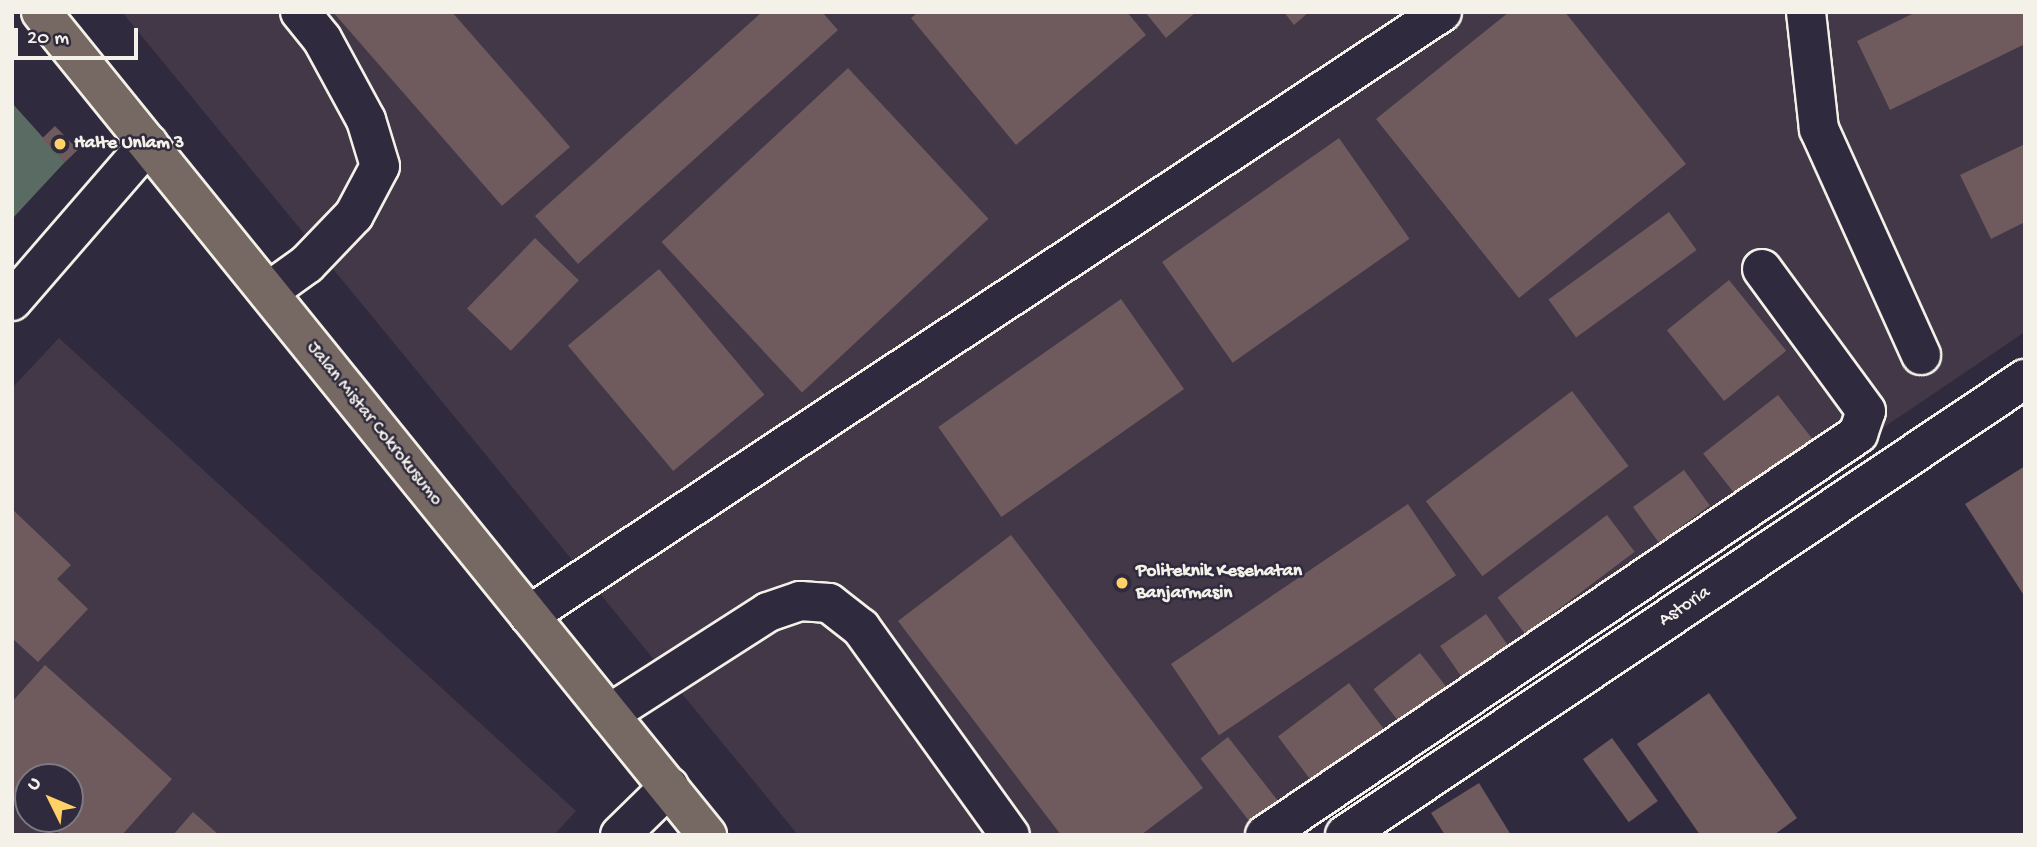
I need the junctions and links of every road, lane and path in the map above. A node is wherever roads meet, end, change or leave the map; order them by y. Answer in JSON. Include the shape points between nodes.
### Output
{"nodes":[{"id":1,"x":41,"y":12,"type":"edge"},
{"id":2,"x":300,"y":12,"type":"edge"},
{"id":3,"x":1442,"y":12,"type":"edge"},
{"id":4,"x":1805,"y":12,"type":"edge"},
{"id":5,"x":148,"y":144,"type":"junction"},
{"id":6,"x":1762,"y":269,"type":"dead end"},
{"id":7,"x":268,"y":292,"type":"junction"},
{"id":8,"x":12,"y":301,"type":"edge"},
{"id":9,"x":1921,"y":355,"type":"dead end"},
{"id":10,"x":2025,"y":379,"type":"edge"},
{"id":11,"x":528,"y":615,"type":"junction"},
{"id":12,"x":609,"y":714,"type":"junction"},
{"id":13,"x":669,"y":788,"type":"junction"},
{"id":14,"x":620,"y":835,"type":"edge"},
{"id":15,"x":707,"y":835,"type":"edge"},
{"id":16,"x":1010,"y":835,"type":"edge"},
{"id":17,"x":1265,"y":835,"type":"edge"},
{"id":18,"x":1345,"y":835,"type":"edge"}],
"edges":[{"from":1,"to":5,"type":"main road","name":"Jalan Mistar Cokrokusumo"},
{"from":2,"to":7,"type":"street","via":[[322,39],[366,120],[380,166],[354,215],[307,264]]},
{"from":3,"to":11,"type":"street"},
{"from":4,"to":9,"type":"street","via":[[1819,129]]},
{"from":5,"to":7,"type":"main road","name":"Jalan Mistar Cokrokusumo"},
{"from":5,"to":8,"type":"street"},
{"from":6,"to":17,"type":"street","via":[[1866,411],[1858,434]]},
{"from":7,"to":11,"type":"main road","name":"Jalan Mistar Cokrokusumo"},
{"from":10,"to":18,"type":"street","name":"Astoria"},
{"from":11,"to":12,"type":"main road","name":"Jalan Mistar Cokrokusumo"},
{"from":12,"to":13,"type":"main road","name":"Jalan Mistar Cokrokusumo"},
{"from":12,"to":16,"type":"street","via":[[768,612],[800,601],[829,603],[861,628]]},
{"from":13,"to":14,"type":"street"},
{"from":13,"to":15,"type":"main road","name":"Jalan Mistar Cokrokusumo"}]}
